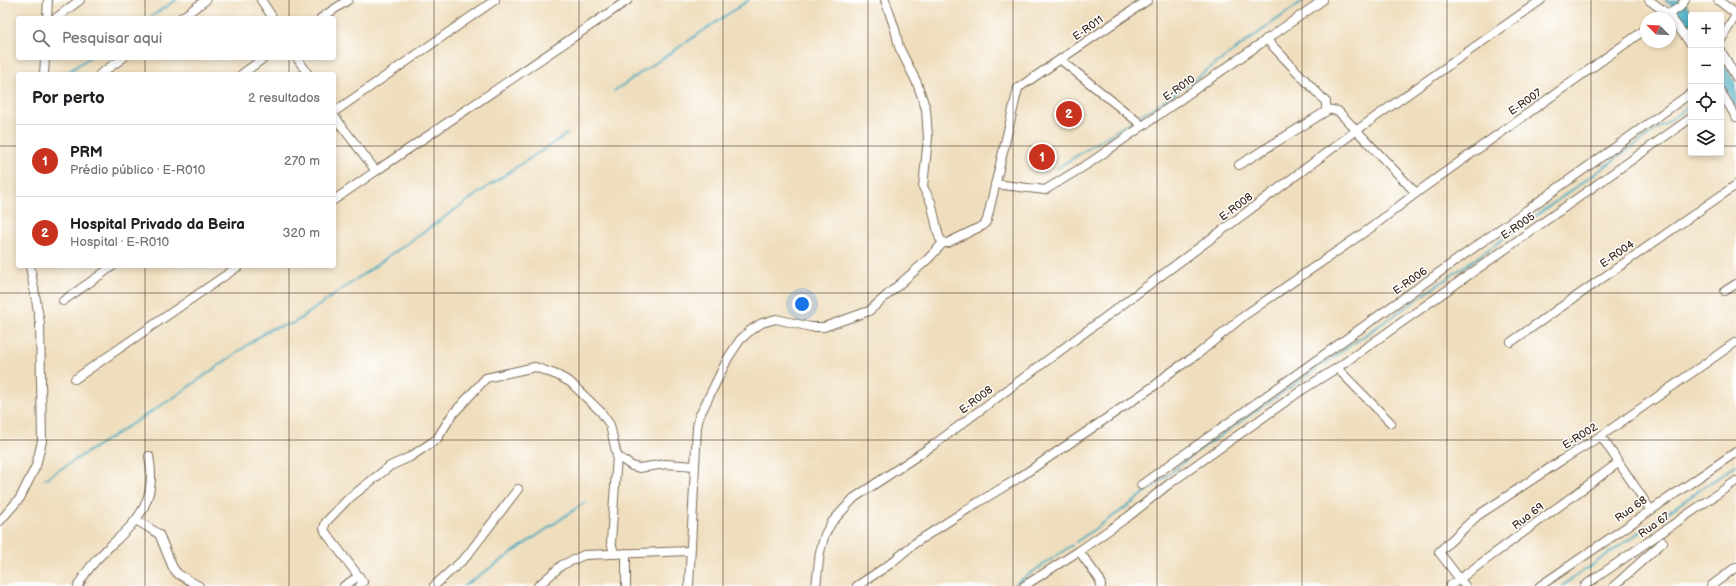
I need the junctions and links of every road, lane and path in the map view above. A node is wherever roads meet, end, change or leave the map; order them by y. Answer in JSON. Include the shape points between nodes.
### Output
{"nodes":[{"id":1,"x":48,"y":0,"type":"edge"},
{"id":2,"x":80,"y":0,"type":"edge"},
{"id":3,"x":206,"y":0,"type":"edge"},
{"id":4,"x":262,"y":0,"type":"edge"},
{"id":5,"x":348,"y":0,"type":"edge"},
{"id":6,"x":495,"y":0,"type":"edge"},
{"id":7,"x":628,"y":0,"type":"edge"},
{"id":8,"x":885,"y":0,"type":"edge"},
{"id":9,"x":1148,"y":0,"type":"edge"},
{"id":10,"x":1323,"y":0,"type":"edge"},
{"id":11,"x":1541,"y":0,"type":"edge"},
{"id":12,"x":1649,"y":0,"type":"edge"},
{"id":13,"x":1684,"y":0,"type":"edge"},
{"id":14,"x":1718,"y":0,"type":"edge"},
{"id":15,"x":1661,"y":12,"type":"edge"},
{"id":16,"x":1671,"y":12,"type":"edge"},
{"id":17,"x":1736,"y":15,"type":"edge"},
{"id":18,"x":47,"y":16,"type":"edge"},
{"id":19,"x":59,"y":16,"type":"edge"},
{"id":20,"x":183,"y":16,"type":"edge"},
{"id":21,"x":272,"y":16,"type":"edge"},
{"id":22,"x":324,"y":16,"type":"edge"},
{"id":23,"x":1676,"y":28,"type":"edge"},
{"id":24,"x":1640,"y":33,"type":"edge"},
{"id":25,"x":1724,"y":35,"type":"edge"},
{"id":26,"x":1266,"y":39,"type":"junction"},
{"id":27,"x":1688,"y":41,"type":"edge"},
{"id":28,"x":1724,"y":56,"type":"edge"},
{"id":29,"x":45,"y":60,"type":"edge"},
{"id":30,"x":120,"y":60,"type":"edge"},
{"id":31,"x":261,"y":60,"type":"edge"},
{"id":32,"x":298,"y":60,"type":"edge"},
{"id":33,"x":1061,"y":60,"type":"junction"},
{"id":34,"x":44,"y":72,"type":"edge"},
{"id":35,"x":103,"y":72,"type":"edge"},
{"id":36,"x":245,"y":72,"type":"edge"},
{"id":37,"x":307,"y":72,"type":"edge"},
{"id":38,"x":1736,"y":77,"type":"edge"},
{"id":39,"x":1688,"y":96,"type":"edge"},
{"id":40,"x":1724,"y":97,"type":"edge"},
{"id":41,"x":1326,"y":109,"type":"junction"},
{"id":42,"x":336,"y":111,"type":"edge"},
{"id":43,"x":1736,"y":117,"type":"edge"},
{"id":44,"x":336,"y":119,"type":"edge"},
{"id":45,"x":1688,"y":120,"type":"edge"},
{"id":46,"x":1143,"y":126,"type":"junction"},
{"id":47,"x":1357,"y":130,"type":"junction"},
{"id":48,"x":1239,"y":165,"type":"dead end"},
{"id":49,"x":376,"y":171,"type":"junction"},
{"id":50,"x":995,"y":184,"type":"junction"},
{"id":51,"x":1736,"y":185,"type":"edge"},
{"id":52,"x":1416,"y":193,"type":"junction"},
{"id":53,"x":336,"y":199,"type":"edge"},
{"id":54,"x":943,"y":243,"type":"junction"},
{"id":55,"x":30,"y":268,"type":"edge"},
{"id":56,"x":110,"y":268,"type":"edge"},
{"id":57,"x":236,"y":268,"type":"edge"},
{"id":58,"x":1736,"y":284,"type":"edge"},
{"id":59,"x":1725,"y":291,"type":"dead end"},
{"id":60,"x":63,"y":301,"type":"dead end"},
{"id":61,"x":1511,"y":342,"type":"dead end"},
{"id":62,"x":1736,"y":342,"type":"edge"},
{"id":63,"x":1337,"y":368,"type":"junction"},
{"id":64,"x":75,"y":379,"type":"dead end"},
{"id":65,"x":1390,"y":423,"type":"dead end"},
{"id":66,"x":1602,"y":436,"type":"junction"},
{"id":67,"x":1736,"y":452,"type":"edge"},
{"id":68,"x":149,"y":456,"type":"dead end"},
{"id":69,"x":617,"y":456,"type":"junction"},
{"id":70,"x":1618,"y":463,"type":"junction"},
{"id":71,"x":695,"y":466,"type":"junction"},
{"id":72,"x":1736,"y":481,"type":"edge"},
{"id":73,"x":1141,"y":485,"type":"dead end"},
{"id":74,"x":518,"y":489,"type":"dead end"},
{"id":75,"x":1650,"y":509,"type":"junction"},
{"id":76,"x":136,"y":520,"type":"junction"},
{"id":77,"x":0,"y":521,"type":"edge"},
{"id":78,"x":611,"y":542,"type":"junction"},
{"id":79,"x":1663,"y":542,"type":"dead end"},
{"id":80,"x":690,"y":551,"type":"junction"},
{"id":81,"x":1079,"y":551,"type":"junction"},
{"id":82,"x":614,"y":553,"type":"junction"},
{"id":83,"x":626,"y":553,"type":"junction"},
{"id":84,"x":603,"y":554,"type":"junction"},
{"id":85,"x":1736,"y":567,"type":"edge"},
{"id":86,"x":359,"y":576,"type":"junction"},
{"id":87,"x":1460,"y":579,"type":"junction"},
{"id":88,"x":78,"y":586,"type":"edge"},
{"id":89,"x":199,"y":586,"type":"edge"},
{"id":90,"x":344,"y":586,"type":"edge"},
{"id":91,"x":360,"y":586,"type":"edge"},
{"id":92,"x":434,"y":586,"type":"edge"},
{"id":93,"x":538,"y":586,"type":"edge"},
{"id":94,"x":626,"y":586,"type":"edge"},
{"id":95,"x":689,"y":586,"type":"edge"},
{"id":96,"x":816,"y":586,"type":"edge"},
{"id":97,"x":858,"y":586,"type":"edge"},
{"id":98,"x":1024,"y":586,"type":"edge"},
{"id":99,"x":1101,"y":586,"type":"edge"},
{"id":100,"x":1450,"y":586,"type":"edge"},
{"id":101,"x":1465,"y":586,"type":"edge"},
{"id":102,"x":1540,"y":586,"type":"edge"},
{"id":103,"x":1584,"y":586,"type":"edge"},
{"id":104,"x":1614,"y":586,"type":"edge"},
{"id":105,"x":1711,"y":586,"type":"edge"}],
"edges":[{"from":1,"to":18,"type":"street"},
{"from":2,"to":19,"type":"street"},
{"from":3,"to":20,"type":"street"},
{"from":4,"to":21,"type":"street"},
{"from":5,"to":22,"type":"street"},
{"from":6,"to":42,"type":"street"},
{"from":7,"to":49,"type":"street"},
{"from":8,"to":54,"type":"street","via":[[899,47],[926,109],[928,138],[923,187],[931,202],[939,237]]},
{"from":9,"to":33,"type":"street","name":"E-R011"},
{"from":10,"to":26,"type":"street","name":"E-R010"},
{"from":11,"to":47,"type":"street","name":"E-R008"},
{"from":12,"to":15,"type":"street"},
{"from":13,"to":16,"type":"street"},
{"from":14,"to":17,"type":"street"},
{"from":17,"to":25,"type":"street"},
{"from":23,"to":27,"type":"street"},
{"from":24,"to":52,"type":"street","name":"E-R007"},
{"from":26,"to":41,"type":"street","via":[[1326,102]]},
{"from":26,"to":46,"type":"street","name":"E-R010"},
{"from":28,"to":38,"type":"street"},
{"from":29,"to":34,"type":"street"},
{"from":30,"to":35,"type":"street"},
{"from":31,"to":36,"type":"street"},
{"from":32,"to":37,"type":"street"},
{"from":33,"to":46,"type":"street"},
{"from":33,"to":50,"type":"street","name":"E-R011","via":[[1018,88]]},
{"from":39,"to":73,"type":"street","name":"E-R006"},
{"from":40,"to":43,"type":"street"},
{"from":41,"to":47,"type":"street","via":[[1338,111]]},
{"from":41,"to":48,"type":"street"},
{"from":44,"to":49,"type":"street"},
{"from":45,"to":63,"type":"street","name":"E-R005"},
{"from":46,"to":50,"type":"street","name":"E-R010","via":[[1045,190]]},
{"from":47,"to":52,"type":"street"},
{"from":47,"to":96,"type":"street","name":"E-R008","via":[[947,435],[854,498],[832,522],[825,534]]},
{"from":49,"to":53,"type":"street"},
{"from":50,"to":54,"type":"street","name":"E-R011","via":[[984,225]]},
{"from":51,"to":61,"type":"street","name":"E-R004"},
{"from":52,"to":97,"type":"street","name":"E-R007","via":[[1372,227],[1244,315],[1157,384],[1017,479],[915,543]]},
{"from":54,"to":71,"type":"street","via":[[869,312],[824,327],[776,319],[762,323],[740,340],[728,358],[699,417]]},
{"from":55,"to":77,"type":"street","via":[[40,323],[42,441],[36,466],[20,498]]},
{"from":56,"to":60,"type":"street"},
{"from":57,"to":64,"type":"street"},
{"from":58,"to":59,"type":"street"},
{"from":62,"to":66,"type":"street","name":"E-R002"},
{"from":63,"to":65,"type":"street"},
{"from":63,"to":81,"type":"street","via":[[1169,484]]},
{"from":66,"to":70,"type":"street"},
{"from":66,"to":87,"type":"street","name":"E-R002","via":[[1478,516],[1439,552]]},
{"from":67,"to":75,"type":"street","name":"Rua 68"},
{"from":68,"to":76,"type":"street","via":[[152,470],[151,490]]},
{"from":69,"to":71,"type":"street","via":[[639,468],[666,464]]},
{"from":69,"to":78,"type":"street"},
{"from":69,"to":86,"type":"street","via":[[610,425],[601,412],[570,382],[535,367],[486,378],[452,415],[437,439],[410,457],[390,466],[347,500],[326,522],[326,534]]},
{"from":70,"to":75,"type":"street"},
{"from":70,"to":87,"type":"street","name":"Rua 69"},
{"from":71,"to":80,"type":"street"},
{"from":72,"to":103,"type":"street","name":"Rua 67"},
{"from":74,"to":92,"type":"street","via":[[466,558]]},
{"from":75,"to":102,"type":"street","name":"Rua 68"},
{"from":76,"to":88,"type":"street","via":[[96,560]]},
{"from":76,"to":89,"type":"street","via":[[159,534],[173,568],[178,574]]},
{"from":78,"to":82,"type":"street"},
{"from":78,"to":84,"type":"street"},
{"from":79,"to":104,"type":"street"},
{"from":80,"to":83,"type":"street"},
{"from":80,"to":95,"type":"street"},
{"from":81,"to":98,"type":"street"},
{"from":81,"to":99,"type":"street","via":[[1100,580]]},
{"from":82,"to":83,"type":"street"},
{"from":82,"to":84,"type":"street"},
{"from":83,"to":94,"type":"street"},
{"from":84,"to":93,"type":"street","via":[[579,556],[562,565]]},
{"from":85,"to":105,"type":"street"},
{"from":86,"to":90,"type":"street"},
{"from":86,"to":91,"type":"street","via":[[363,582]]},
{"from":87,"to":100,"type":"street","name":"Rua 69"},
{"from":87,"to":101,"type":"street"}]}
